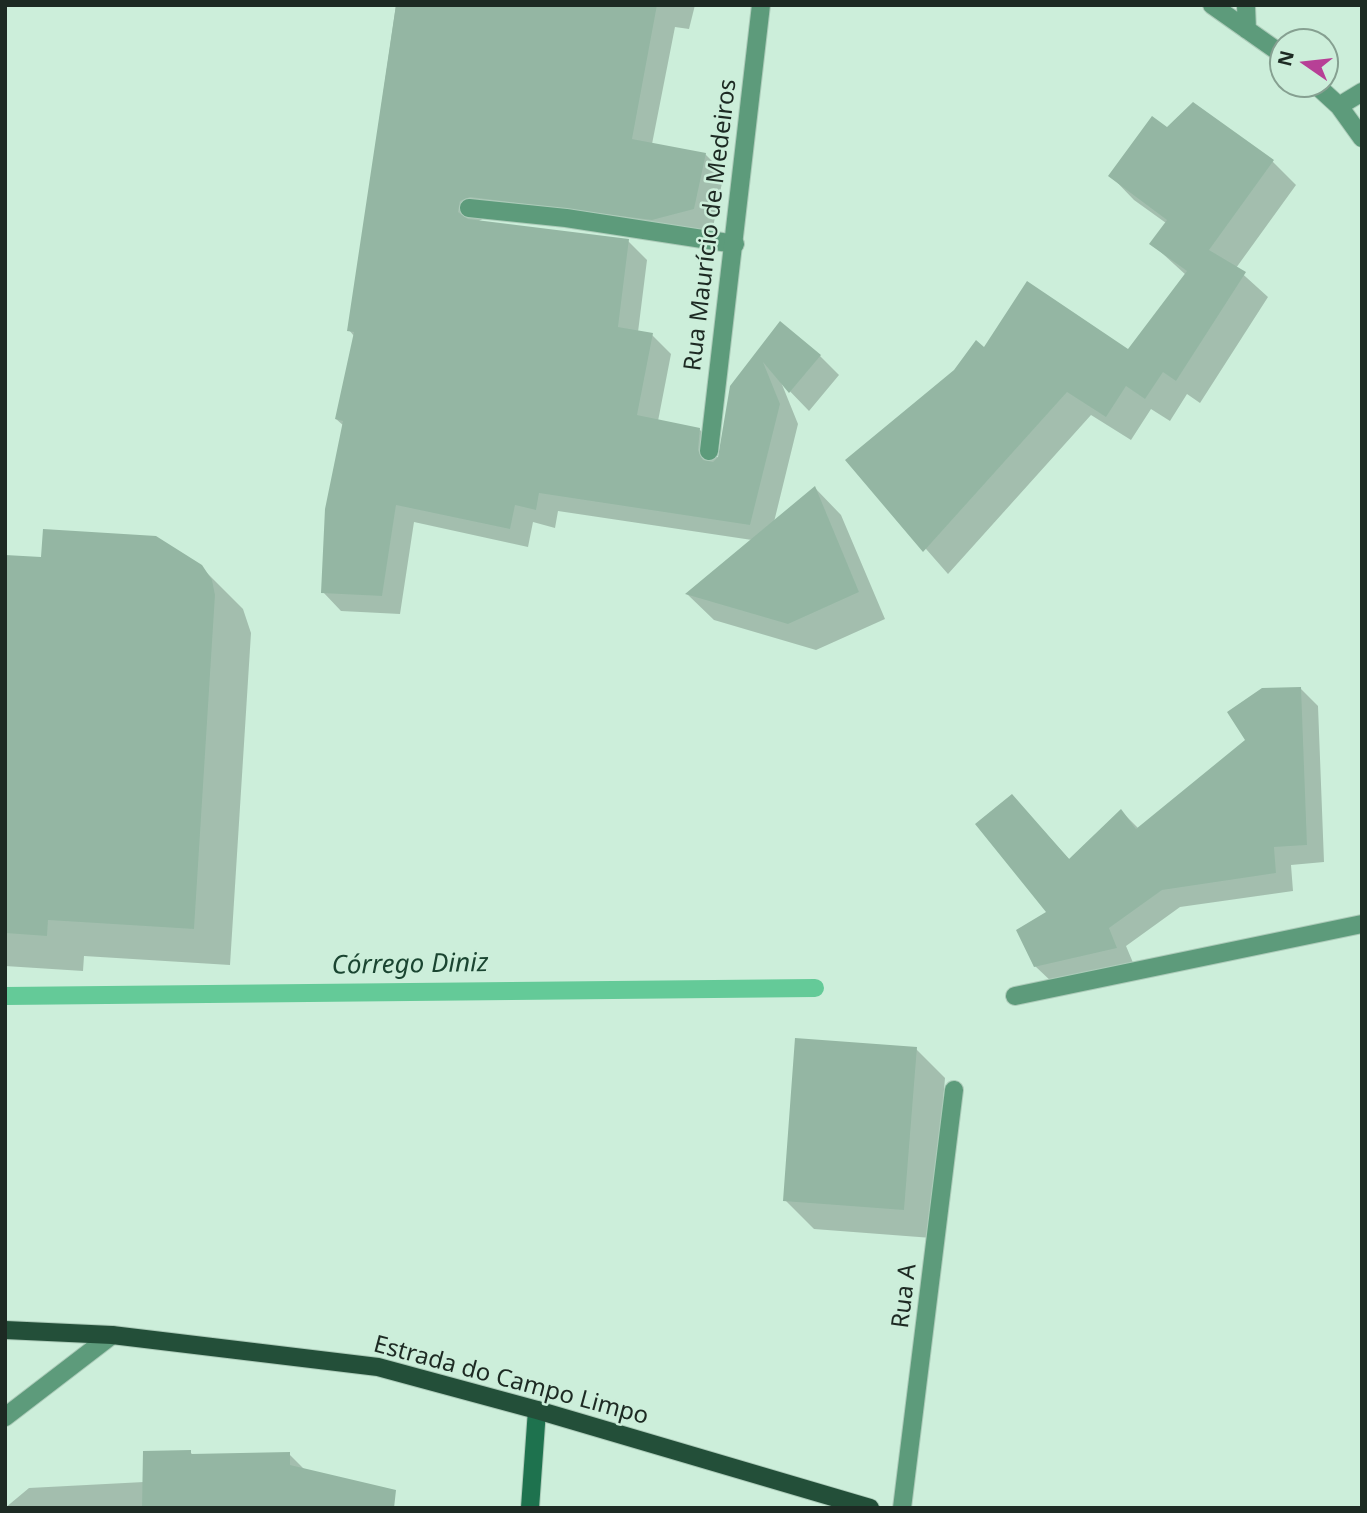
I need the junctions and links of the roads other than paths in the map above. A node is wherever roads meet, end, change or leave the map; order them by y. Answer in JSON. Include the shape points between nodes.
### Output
{"nodes":[{"id":1,"x":761,"y":5,"type":"edge"},
{"id":2,"x":1212,"y":5,"type":"edge"},
{"id":3,"x":1246,"y":5,"type":"edge"},
{"id":4,"x":1247,"y":30,"type":"junction"},
{"id":5,"x":1269,"y":45,"type":"edge"},
{"id":6,"x":1362,"y":92,"type":"edge"},
{"id":7,"x":1330,"y":98,"type":"edge"},
{"id":8,"x":1339,"y":106,"type":"junction"},
{"id":9,"x":1362,"y":137,"type":"edge"},
{"id":10,"x":469,"y":208,"type":"dead end"},
{"id":11,"x":735,"y":244,"type":"junction"},
{"id":12,"x":709,"y":451,"type":"dead end"},
{"id":13,"x":1362,"y":924,"type":"edge"},
{"id":14,"x":1015,"y":996,"type":"dead end"},
{"id":15,"x":954,"y":1090,"type":"dead end"},
{"id":16,"x":5,"y":1330,"type":"edge"},
{"id":17,"x":112,"y":1335,"type":"junction"},
{"id":18,"x":537,"y":1410,"type":"junction"},
{"id":19,"x":5,"y":1417,"type":"edge"},
{"id":20,"x":530,"y":1508,"type":"edge"},
{"id":21,"x":870,"y":1508,"type":"edge"},
{"id":22,"x":902,"y":1508,"type":"edge"}],
"edges":[{"from":1,"to":11,"type":"street","name":"Rua Maurício de Medeiros"},
{"from":2,"to":4,"type":"street"},
{"from":3,"to":4,"type":"street"},
{"from":4,"to":5,"type":"street"},
{"from":6,"to":8,"type":"street"},
{"from":7,"to":8,"type":"street"},
{"from":8,"to":9,"type":"street"},
{"from":10,"to":11,"type":"street"},
{"from":11,"to":12,"type":"street","name":"Rua Maurício de Medeiros"},
{"from":13,"to":14,"type":"street"},
{"from":15,"to":22,"type":"street","name":"Rua A"},
{"from":16,"to":17,"type":"main road","name":"Estrada do Campo Limpo"},
{"from":17,"to":18,"type":"main road","name":"Estrada do Campo Limpo","via":[[378,1367]]},
{"from":17,"to":19,"type":"street"},
{"from":18,"to":20,"type":"street"},
{"from":18,"to":21,"type":"main road","name":"Estrada do Campo Limpo"}]}
